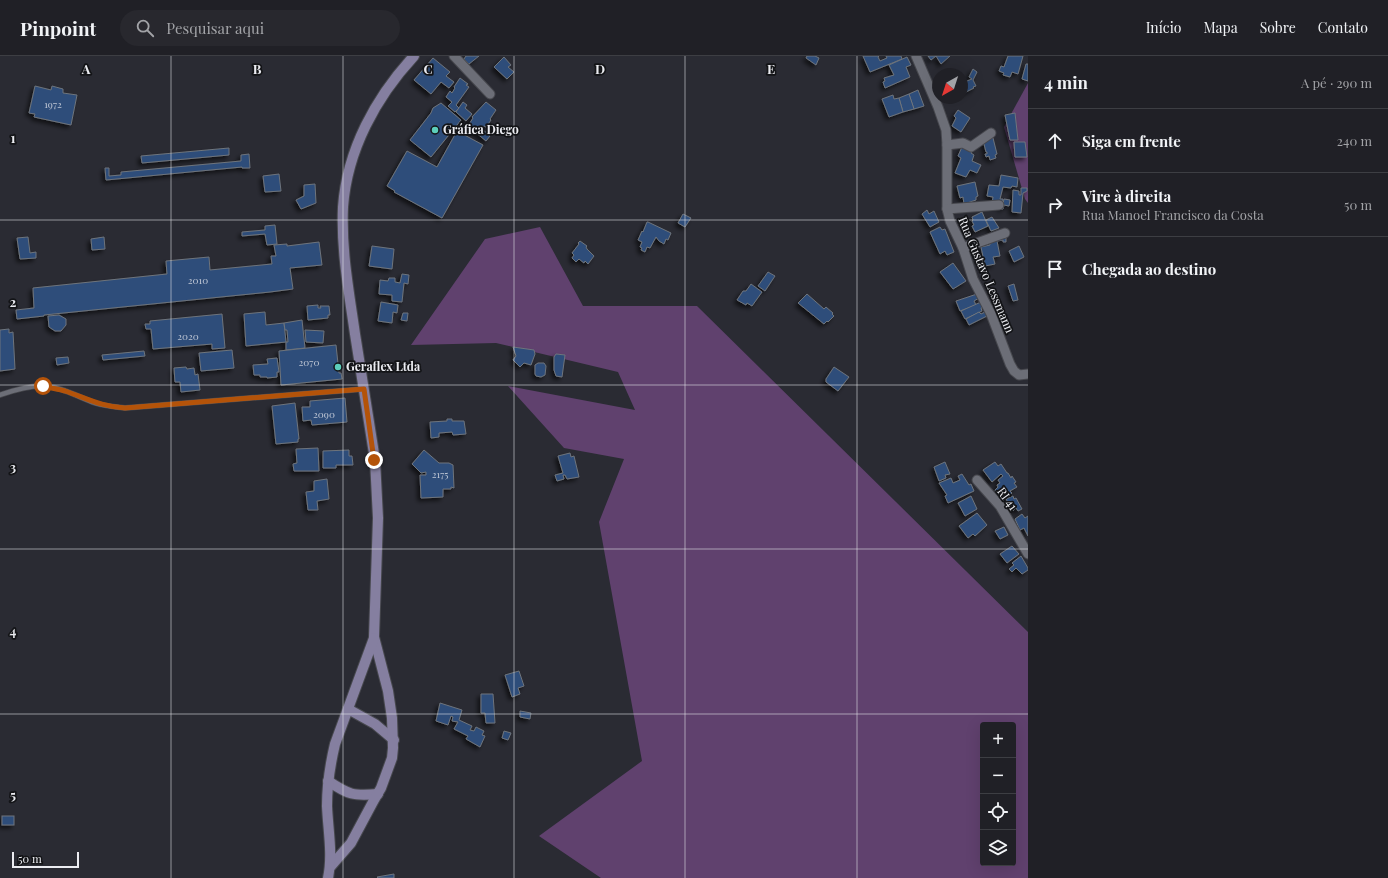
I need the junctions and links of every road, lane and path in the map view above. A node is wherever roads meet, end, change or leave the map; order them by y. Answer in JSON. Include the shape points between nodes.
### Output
{"nodes":[{"id":1,"x":414,"y":56,"type":"edge"},
{"id":2,"x":454,"y":56,"type":"edge"},
{"id":3,"x":916,"y":56,"type":"edge"},
{"id":4,"x":490,"y":94,"type":"dead end"},
{"id":5,"x":991,"y":133,"type":"dead end"},
{"id":6,"x":947,"y":145,"type":"junction"},
{"id":7,"x":999,"y":205,"type":"dead end"},
{"id":8,"x":947,"y":209,"type":"junction"},
{"id":9,"x":1005,"y":233,"type":"dead end"},
{"id":10,"x":963,"y":248,"type":"junction"},
{"id":11,"x":1028,"y":374,"type":"edge"},
{"id":12,"x":364,"y":389,"type":"junction"},
{"id":13,"x":0,"y":395,"type":"edge"},
{"id":14,"x":977,"y":480,"type":"dead end"},
{"id":15,"x":1028,"y":554,"type":"edge"},
{"id":16,"x":374,"y":638,"type":"junction"},
{"id":17,"x":348,"y":709,"type":"junction"},
{"id":18,"x":394,"y":740,"type":"junction"},
{"id":19,"x":328,"y":781,"type":"junction"},
{"id":20,"x":378,"y":794,"type":"junction"},
{"id":21,"x":331,"y":866,"type":"junction"},
{"id":22,"x":328,"y":878,"type":"edge"}],
"edges":[{"from":1,"to":12,"type":"main road","via":[[392,81],[368,121],[351,166],[343,206],[345,265]]},
{"from":2,"to":4,"type":"street"},
{"from":3,"to":6,"type":"street","name":"Rua Gustavo Lessmann","via":[[943,119]]},
{"from":5,"to":6,"type":"street","via":[[971,146],[963,143]]},
{"from":6,"to":8,"type":"street","name":"Rua Gustavo Lessmann"},
{"from":7,"to":8,"type":"street"},
{"from":8,"to":10,"type":"street","name":"Rua Gustavo Lessmann"},
{"from":9,"to":10,"type":"street"},
{"from":10,"to":11,"type":"street","name":"Rua Gustavo Lessmann","via":[[973,279],[991,314],[1010,364],[1019,375]]},
{"from":12,"to":13,"type":"lane","via":[[125,408],[105,406],[43,386],[16,389]]},
{"from":12,"to":16,"type":"main road","via":[[377,497]]},
{"from":14,"to":15,"type":"street","name":"RI 41","via":[[1000,506]]},
{"from":16,"to":17,"type":"main road"},
{"from":16,"to":18,"type":"main road","via":[[388,691]]},
{"from":17,"to":18,"type":"main road","via":[[375,724]]},
{"from":17,"to":19,"type":"main road","via":[[335,744]]},
{"from":18,"to":20,"type":"main road","via":[[392,758]]},
{"from":19,"to":20,"type":"main road","via":[[353,795]]},
{"from":19,"to":21,"type":"main road"},
{"from":20,"to":21,"type":"main road","via":[[351,843]]},
{"from":21,"to":22,"type":"main road"}]}
